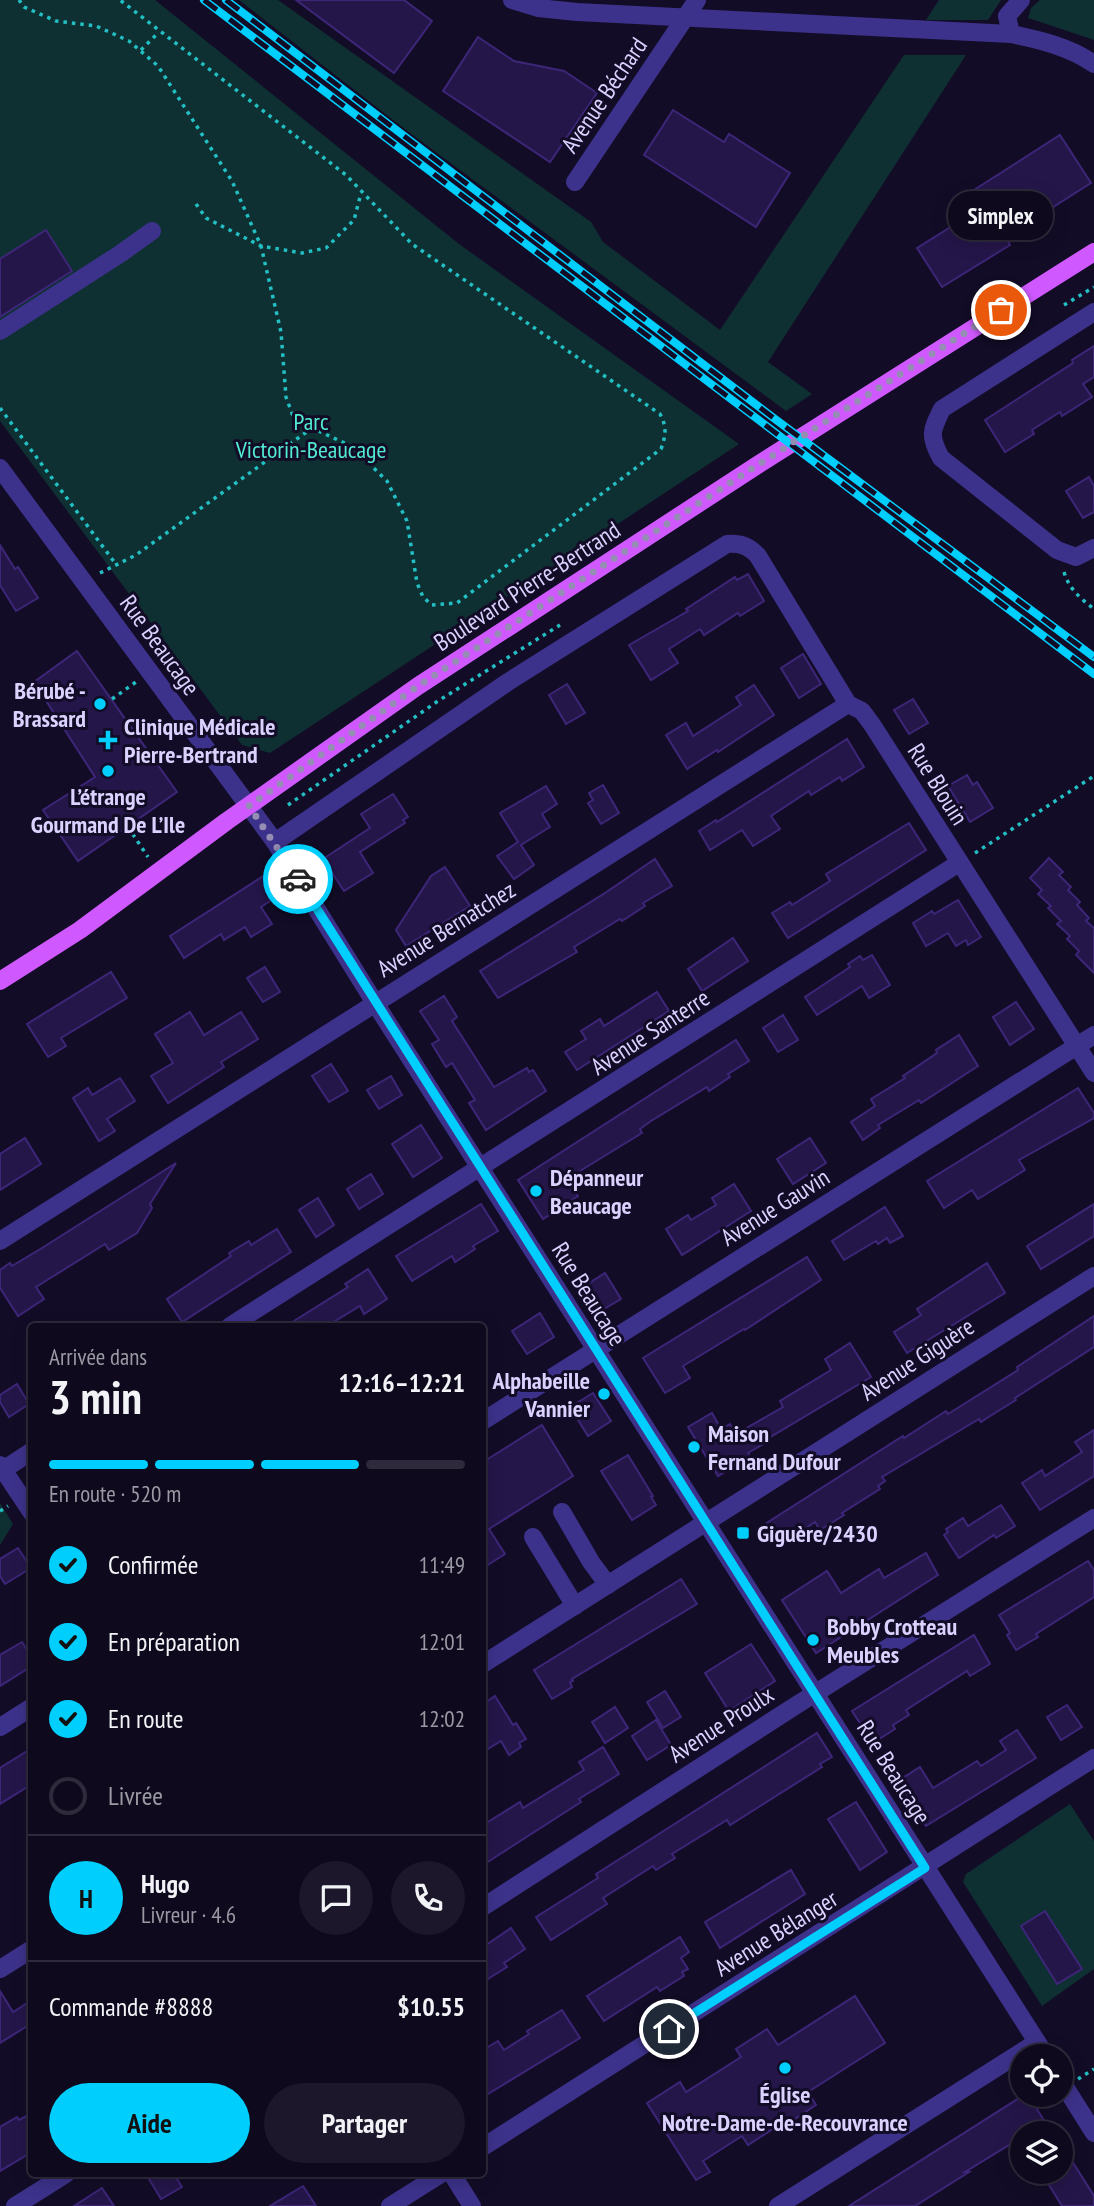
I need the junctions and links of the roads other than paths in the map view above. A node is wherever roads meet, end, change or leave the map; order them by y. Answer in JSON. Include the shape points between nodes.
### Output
{"nodes":[{"id":1,"x":512,"y":0,"type":"edge"},
{"id":2,"x":696,"y":0,"type":"edge"},
{"id":3,"x":1021,"y":0,"type":"edge"},
{"id":4,"x":684,"y":19,"type":"junction"},
{"id":5,"x":1011,"y":34,"type":"junction"},
{"id":6,"x":1094,"y":64,"type":"edge"},
{"id":7,"x":575,"y":182,"type":"dead end"},
{"id":8,"x":152,"y":231,"type":"dead end"},
{"id":9,"x":1094,"y":251,"type":"edge"},
{"id":10,"x":1094,"y":313,"type":"edge"},
{"id":11,"x":0,"y":331,"type":"edge"},
{"id":12,"x":0,"y":468,"type":"edge"},
{"id":13,"x":1094,"y":548,"type":"edge"},
{"id":14,"x":848,"y":704,"type":"junction"},
{"id":15,"x":249,"y":806,"type":"junction"},
{"id":16,"x":275,"y":842,"type":"junction"},
{"id":17,"x":959,"y":863,"type":"junction"},
{"id":18,"x":0,"y":981,"type":"edge"},
{"id":19,"x":375,"y":1003,"type":"junction"},
{"id":20,"x":1094,"y":1035,"type":"edge"},
{"id":21,"x":1076,"y":1046,"type":"junction"},
{"id":22,"x":1094,"y":1073,"type":"edge"},
{"id":23,"x":482,"y":1168,"type":"junction"},
{"id":24,"x":0,"y":1241,"type":"edge"},
{"id":25,"x":1094,"y":1276,"type":"edge"},
{"id":26,"x":235,"y":1323,"type":"edge"},
{"id":27,"x":596,"y":1350,"type":"junction"},
{"id":28,"x":486,"y":1419,"type":"edge"},
{"id":29,"x":28,"y":1453,"type":"edge"},
{"id":30,"x":1,"y":1467,"type":"edge"},
{"id":31,"x":28,"y":1507,"type":"edge"},
{"id":32,"x":562,"y":1512,"type":"dead end"},
{"id":33,"x":1094,"y":1518,"type":"edge"},
{"id":34,"x":706,"y":1523,"type":"junction"},
{"id":35,"x":533,"y":1537,"type":"dead end"},
{"id":36,"x":608,"y":1585,"type":"junction"},
{"id":37,"x":575,"y":1606,"type":"junction"},
{"id":38,"x":486,"y":1662,"type":"edge"},
{"id":39,"x":815,"y":1693,"type":"junction"},
{"id":40,"x":28,"y":1710,"type":"edge"},
{"id":41,"x":0,"y":1727,"type":"edge"},
{"id":42,"x":1094,"y":1758,"type":"edge"},
{"id":43,"x":925,"y":1868,"type":"junction"},
{"id":44,"x":486,"y":1905,"type":"edge"},
{"id":45,"x":28,"y":1952,"type":"edge"},
{"id":46,"x":0,"y":1969,"type":"edge"},
{"id":47,"x":1038,"y":2044,"type":"edge"},
{"id":48,"x":1010,"y":2068,"type":"edge"},
{"id":49,"x":1073,"y":2100,"type":"edge"},
{"id":50,"x":1094,"y":2133,"type":"edge"},
{"id":51,"x":486,"y":2145,"type":"edge"},
{"id":52,"x":61,"y":2177,"type":"edge"},
{"id":53,"x":436,"y":2177,"type":"edge"},
{"id":54,"x":454,"y":2177,"type":"edge"},
{"id":55,"x":15,"y":2206,"type":"edge"},
{"id":56,"x":390,"y":2206,"type":"edge"},
{"id":57,"x":472,"y":2206,"type":"edge"},
{"id":58,"x":778,"y":2206,"type":"edge"}],
"edges":[{"from":1,"to":4,"type":"street","via":[[538,8]]},
{"from":2,"to":4,"type":"street","name":"Avenue Béchard"},
{"from":3,"to":5,"type":"street","via":[[1007,16]]},
{"from":4,"to":5,"type":"street"},
{"from":4,"to":7,"type":"street","name":"Avenue Béchard"},
{"from":5,"to":6,"type":"street","via":[[1049,43]]},
{"from":8,"to":11,"type":"street"},
{"from":9,"to":15,"type":"main road","name":"Boulevard Pierre-Bertrand","via":[[430,678]]},
{"from":10,"to":13,"type":"street","via":[[942,409],[933,426],[932,441],[941,458],[1057,550],[1076,556]]},
{"from":12,"to":15,"type":"street","name":"Rue Beaucage"},
{"from":14,"to":16,"type":"street","name":"Rue Blouin","via":[[758,556],[751,547],[727,544],[508,682]]},
{"from":14,"to":17,"type":"street","name":"Rue Blouin","via":[[862,710]]},
{"from":14,"to":19,"type":"street","name":"Avenue Bernatchez"},
{"from":15,"to":16,"type":"street","name":"Rue Beaucage"},
{"from":15,"to":18,"type":"main road","name":"Boulevard Pierre-Bertrand"},
{"from":16,"to":19,"type":"street","name":"Rue Beaucage"},
{"from":17,"to":21,"type":"street","name":"Rue Blouin"},
{"from":17,"to":23,"type":"street","name":"Avenue Santerre"},
{"from":19,"to":23,"type":"street","name":"Rue Beaucage"},
{"from":19,"to":24,"type":"street","name":"Avenue Bernatchez"},
{"from":20,"to":21,"type":"street","name":"Avenue Gauvin"},
{"from":21,"to":22,"type":"street","name":"Rue Blouin"},
{"from":21,"to":27,"type":"street","name":"Avenue Gauvin"},
{"from":23,"to":26,"type":"street","name":"Avenue Santerre"},
{"from":23,"to":27,"type":"street","name":"Rue Beaucage"},
{"from":25,"to":34,"type":"street","name":"Avenue Giguère"},
{"from":27,"to":28,"type":"street","name":"Avenue Gauvin"},
{"from":27,"to":34,"type":"street","name":"Rue Beaucage"},
{"from":29,"to":30,"type":"street"},
{"from":30,"to":31,"type":"street"},
{"from":32,"to":36,"type":"street"},
{"from":33,"to":39,"type":"street","name":"Avenue Proulx"},
{"from":34,"to":36,"type":"street","name":"Avenue Giguère"},
{"from":34,"to":39,"type":"street","name":"Rue Beaucage"},
{"from":35,"to":37,"type":"street"},
{"from":36,"to":37,"type":"street","name":"Avenue Giguère"},
{"from":37,"to":38,"type":"street","name":"Avenue Giguère"},
{"from":39,"to":43,"type":"street","name":"Rue Beaucage"},
{"from":39,"to":44,"type":"street","name":"Avenue Proulx"},
{"from":40,"to":41,"type":"street"},
{"from":42,"to":43,"type":"street","name":"Avenue Bélanger"},
{"from":43,"to":47,"type":"street","name":"Rue Beaucage"},
{"from":43,"to":51,"type":"street","name":"Avenue Bélanger"},
{"from":45,"to":46,"type":"street"},
{"from":48,"to":58,"type":"street"},
{"from":49,"to":50,"type":"street"},
{"from":52,"to":55,"type":"street"},
{"from":53,"to":56,"type":"street"},
{"from":54,"to":57,"type":"street"}]}
